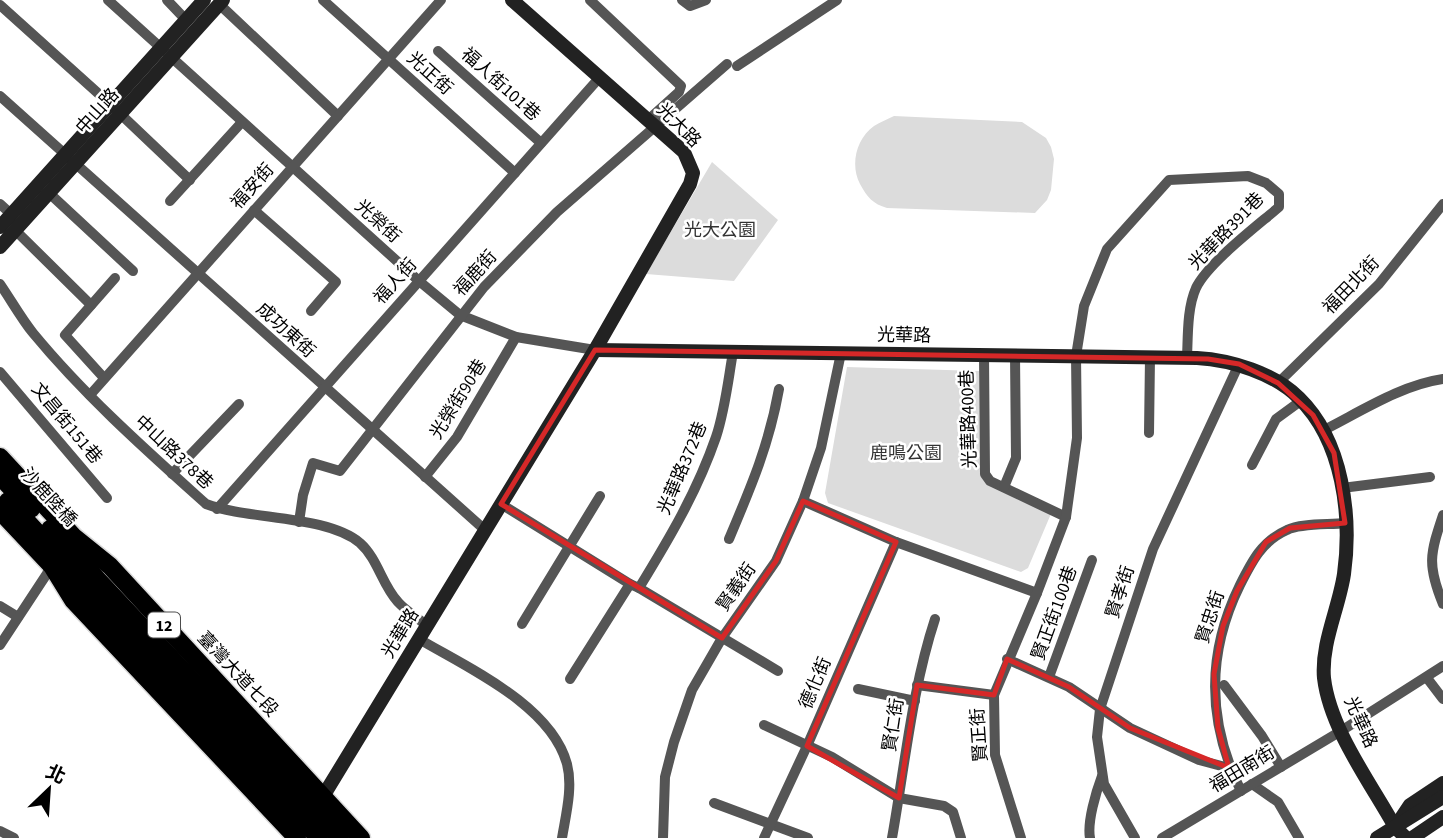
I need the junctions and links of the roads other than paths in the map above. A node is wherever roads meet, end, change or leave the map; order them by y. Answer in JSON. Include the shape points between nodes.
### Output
{"nodes":[{"id":1,"x":108,"y":0,"type":"edge"},
{"id":2,"x":167,"y":0,"type":"edge"},
{"id":3,"x":204,"y":0,"type":"edge"},
{"id":4,"x":323,"y":0,"type":"edge"},
{"id":5,"x":441,"y":0,"type":"edge"},
{"id":6,"x":512,"y":0,"type":"edge"},
{"id":7,"x":590,"y":0,"type":"edge"},
{"id":8,"x":682,"y":0,"type":"edge"},
{"id":9,"x":706,"y":0,"type":"edge"},
{"id":10,"x":837,"y":0,"type":"edge"},
{"id":11,"x":221,"y":2,"type":"edge"},
{"id":12,"x":0,"y":5,"type":"edge"},
{"id":13,"x":186,"y":20,"type":"junction"},
{"id":14,"x":438,"y":51,"type":"dead end"},
{"id":15,"x":166,"y":53,"type":"junction"},
{"id":16,"x":388,"y":59,"type":"junction"},
{"id":17,"x":600,"y":77,"type":"junction"},
{"id":18,"x":0,"y":96,"type":"edge"},
{"id":19,"x":115,"y":109,"type":"junction"},
{"id":20,"x":338,"y":116,"type":"junction"},
{"id":21,"x":242,"y":122,"type":"junction"},
{"id":22,"x":652,"y":123,"type":"junction"},
{"id":23,"x":541,"y":144,"type":"junction"},
{"id":24,"x":69,"y":160,"type":"junction"},
{"id":25,"x":292,"y":167,"type":"junction"},
{"id":26,"x":515,"y":173,"type":"junction"},
{"id":27,"x":190,"y":180,"type":"junction"},
{"id":28,"x":49,"y":193,"type":"junction"},
{"id":29,"x":170,"y":201,"type":"dead end"},
{"id":30,"x":0,"y":204,"type":"edge"},
{"id":31,"x":1443,"y":204,"type":"edge"},
{"id":32,"x":254,"y":210,"type":"junction"},
{"id":33,"x":11,"y":214,"type":"junction"},
{"id":34,"x":0,"y":227,"type":"edge"},
{"id":35,"x":15,"y":230,"type":"junction"},
{"id":36,"x":0,"y":247,"type":"edge"},
{"id":37,"x":133,"y":271,"type":"dead end"},
{"id":38,"x":197,"y":274,"type":"junction"},
{"id":39,"x":115,"y":278,"type":"dead end"},
{"id":40,"x":419,"y":281,"type":"junction"},
{"id":41,"x":0,"y":284,"type":"edge"},
{"id":42,"x":91,"y":306,"type":"junction"},
{"id":43,"x":311,"y":311,"type":"dead end"},
{"id":44,"x":460,"y":315,"type":"junction"},
{"id":45,"x":516,"y":337,"type":"junction"},
{"id":46,"x":595,"y":351,"type":"junction"},
{"id":47,"x":733,"y":352,"type":"junction"},
{"id":48,"x":841,"y":354,"type":"junction"},
{"id":49,"x":984,"y":355,"type":"junction"},
{"id":50,"x":1015,"y":355,"type":"junction"},
{"id":51,"x":1076,"y":356,"type":"junction"},
{"id":52,"x":1150,"y":357,"type":"junction"},
{"id":53,"x":1187,"y":358,"type":"junction"},
{"id":54,"x":1239,"y":364,"type":"junction"},
{"id":55,"x":0,"y":372,"type":"edge"},
{"id":56,"x":104,"y":378,"type":"junction"},
{"id":57,"x":1443,"y":379,"type":"edge"},
{"id":58,"x":1278,"y":383,"type":"junction"},
{"id":59,"x":324,"y":387,"type":"junction"},
{"id":60,"x":779,"y":389,"type":"dead end"},
{"id":61,"x":90,"y":395,"type":"junction"},
{"id":62,"x":1302,"y":400,"type":"junction"},
{"id":63,"x":239,"y":404,"type":"dead end"},
{"id":64,"x":373,"y":430,"type":"junction"},
{"id":65,"x":1322,"y":431,"type":"junction"},
{"id":66,"x":1149,"y":433,"type":"dead end"},
{"id":67,"x":0,"y":457,"type":"edge"},
{"id":68,"x":1252,"y":465,"type":"dead end"},
{"id":69,"x":172,"y":474,"type":"junction"},
{"id":70,"x":0,"y":475,"type":"edge"},
{"id":71,"x":425,"y":477,"type":"junction"},
{"id":72,"x":1430,"y":477,"type":"dead end"},
{"id":73,"x":1004,"y":487,"type":"junction"},
{"id":74,"x":1342,"y":488,"type":"junction"},
{"id":75,"x":0,"y":493,"type":"edge"},
{"id":76,"x":600,"y":496,"type":"dead end"},
{"id":77,"x":107,"y":498,"type":"dead end"},
{"id":78,"x":803,"y":502,"type":"junction"},
{"id":79,"x":501,"y":504,"type":"junction"},
{"id":80,"x":217,"y":509,"type":"junction"},
{"id":81,"x":0,"y":511,"type":"edge"},
{"id":82,"x":1443,"y":515,"type":"edge"},
{"id":83,"x":1066,"y":517,"type":"junction"},
{"id":84,"x":299,"y":522,"type":"junction"},
{"id":85,"x":1346,"y":523,"type":"junction"},
{"id":86,"x":485,"y":530,"type":"junction"},
{"id":87,"x":729,"y":539,"type":"dead end"},
{"id":88,"x":895,"y":542,"type":"junction"},
{"id":89,"x":569,"y":546,"type":"junction"},
{"id":90,"x":63,"y":552,"type":"junction"},
{"id":91,"x":1092,"y":560,"type":"dead end"},
{"id":92,"x":634,"y":586,"type":"junction"},
{"id":93,"x":1037,"y":593,"type":"junction"},
{"id":94,"x":1443,"y":604,"type":"edge"},
{"id":95,"x":0,"y":606,"type":"edge"},
{"id":96,"x":18,"y":617,"type":"junction"},
{"id":97,"x":935,"y":619,"type":"dead end"},
{"id":98,"x":522,"y":624,"type":"dead end"},
{"id":99,"x":427,"y":625,"type":"junction"},
{"id":100,"x":722,"y":638,"type":"junction"},
{"id":101,"x":419,"y":639,"type":"junction"},
{"id":102,"x":0,"y":645,"type":"edge"},
{"id":103,"x":1007,"y":659,"type":"junction"},
{"id":104,"x":1443,"y":666,"type":"edge"},
{"id":105,"x":778,"y":671,"type":"dead end"},
{"id":106,"x":1049,"y":677,"type":"junction"},
{"id":107,"x":1427,"y":678,"type":"junction"},
{"id":108,"x":570,"y":679,"type":"dead end"},
{"id":109,"x":917,"y":685,"type":"junction"},
{"id":110,"x":1224,"y":685,"type":"dead end"},
{"id":111,"x":858,"y":689,"type":"dead end"},
{"id":112,"x":994,"y":695,"type":"junction"},
{"id":113,"x":1443,"y":699,"type":"edge"},
{"id":114,"x":915,"y":701,"type":"junction"},
{"id":115,"x":1100,"y":709,"type":"junction"},
{"id":116,"x":764,"y":725,"type":"dead end"},
{"id":117,"x":1340,"y":731,"type":"junction"},
{"id":118,"x":807,"y":746,"type":"junction"},
{"id":119,"x":1281,"y":767,"type":"junction"},
{"id":120,"x":1230,"y":768,"type":"junction"},
{"id":121,"x":1102,"y":775,"type":"junction"},
{"id":122,"x":1443,"y":783,"type":"edge"},
{"id":123,"x":1252,"y":784,"type":"junction"},
{"id":124,"x":1241,"y":791,"type":"junction"},
{"id":125,"x":1443,"y":797,"type":"edge"},
{"id":126,"x":899,"y":798,"type":"junction"},
{"id":127,"x":714,"y":803,"type":"dead end"},
{"id":128,"x":1443,"y":817,"type":"edge"},
{"id":129,"x":305,"y":824,"type":"edge"},
{"id":130,"x":771,"y":826,"type":"junction"},
{"id":131,"x":1395,"y":827,"type":"junction"},
{"id":132,"x":0,"y":831,"type":"edge"},
{"id":133,"x":14,"y":838,"type":"edge"},
{"id":134,"x":318,"y":838,"type":"edge"},
{"id":135,"x":340,"y":838,"type":"edge"},
{"id":136,"x":361,"y":838,"type":"edge"},
{"id":137,"x":562,"y":838,"type":"edge"},
{"id":138,"x":663,"y":838,"type":"edge"},
{"id":139,"x":764,"y":838,"type":"edge"},
{"id":140,"x":808,"y":838,"type":"edge"},
{"id":141,"x":892,"y":838,"type":"edge"},
{"id":142,"x":961,"y":838,"type":"edge"},
{"id":143,"x":1021,"y":838,"type":"edge"},
{"id":144,"x":1090,"y":838,"type":"edge"},
{"id":145,"x":1135,"y":838,"type":"edge"},
{"id":146,"x":1162,"y":838,"type":"edge"},
{"id":147,"x":1299,"y":838,"type":"edge"},
{"id":148,"x":1377,"y":838,"type":"edge"},
{"id":149,"x":1406,"y":838,"type":"edge"},
{"id":150,"x":1412,"y":838,"type":"edge"}],
"edges":[{"from":1,"to":15,"type":"street","name":"光榮街"},
{"from":2,"to":13,"type":"street"},
{"from":3,"to":13,"type":"street","name":"中山路"},
{"from":4,"to":16,"type":"street","name":"光正街"},
{"from":5,"to":16,"type":"street","name":"福安街"},
{"from":6,"to":17,"type":"street","name":"光大路"},
{"from":7,"to":22,"type":"street","via":[[681,86]]},
{"from":8,"to":9,"type":"street","via":[[690,6]]},
{"from":10,"to":22,"type":"street","name":"福鹿街","via":[[732,65]]},
{"from":11,"to":15,"type":"street","name":"中山路"},
{"from":11,"to":20,"type":"street"},
{"from":12,"to":19,"type":"street"},
{"from":13,"to":15,"type":"street","name":"中山路"},
{"from":14,"to":23,"type":"street","name":"福人街101巷"},
{"from":15,"to":19,"type":"street","name":"中山路"},
{"from":15,"to":21,"type":"street","name":"光榮街"},
{"from":16,"to":20,"type":"street","name":"福安街"},
{"from":16,"to":26,"type":"street","name":"光正街"},
{"from":17,"to":22,"type":"street","name":"光大路"},
{"from":17,"to":23,"type":"street","name":"福人街"},
{"from":18,"to":24,"type":"street","name":"成功東街"},
{"from":19,"to":24,"type":"street","name":"中山路"},
{"from":19,"to":27,"type":"street"},
{"from":20,"to":25,"type":"street","name":"福安街"},
{"from":21,"to":25,"type":"street","name":"光榮街"},
{"from":21,"to":27,"type":"street"},
{"from":22,"to":44,"type":"street","name":"福鹿街","via":[[557,212]]},
{"from":22,"to":46,"type":"street","name":"光大路","via":[[684,152],[694,173]]},
{"from":23,"to":26,"type":"street","name":"福人街"},
{"from":24,"to":28,"type":"street","name":"中山路"},
{"from":24,"to":33,"type":"street","name":"中山路"},
{"from":24,"to":38,"type":"street","name":"成功東街"},
{"from":25,"to":32,"type":"street","name":"福安街"},
{"from":25,"to":40,"type":"street","name":"光榮街"},
{"from":26,"to":40,"type":"street","name":"福人街"},
{"from":27,"to":29,"type":"street"},
{"from":28,"to":35,"type":"street","name":"中山路"},
{"from":28,"to":37,"type":"street"},
{"from":30,"to":33,"type":"street"},
{"from":31,"to":58,"type":"street","name":"福田北街","via":[[1379,284]]},
{"from":32,"to":38,"type":"street","name":"福安街"},
{"from":32,"to":43,"type":"street","via":[[336,282]]},
{"from":33,"to":34,"type":"street","name":"中山路"},
{"from":35,"to":36,"type":"street","name":"中山路"},
{"from":35,"to":42,"type":"street"},
{"from":38,"to":56,"type":"street","name":"福安街"},
{"from":38,"to":59,"type":"street","name":"成功東街"},
{"from":39,"to":42,"type":"street"},
{"from":40,"to":44,"type":"street","name":"光榮街"},
{"from":40,"to":59,"type":"street","name":"福人街"},
{"from":41,"to":61,"type":"street","name":"中山路378巷","via":[[32,331]]},
{"from":42,"to":56,"type":"street","via":[[65,335]]},
{"from":44,"to":45,"type":"street","name":"光榮街"},
{"from":44,"to":64,"type":"street","name":"福鹿街"},
{"from":45,"to":46,"type":"street","name":"光榮街"},
{"from":45,"to":71,"type":"street","name":"光榮街90巷","via":[[457,437]]},
{"from":46,"to":47,"type":"street","name":"光華路"},
{"from":46,"to":79,"type":"street","name":"光華路"},
{"from":47,"to":48,"type":"street","name":"光華路"},
{"from":47,"to":92,"type":"street","name":"光華路372巷","via":[[716,437],[682,518]]},
{"from":48,"to":49,"type":"street","name":"光華路"},
{"from":48,"to":78,"type":"street","name":"賢義街","via":[[821,448]]},
{"from":49,"to":50,"type":"street","name":"光華路"},
{"from":49,"to":73,"type":"street","name":"光華路400巷","via":[[985,474]]},
{"from":50,"to":51,"type":"street","name":"光華路"},
{"from":50,"to":73,"type":"street","via":[[1016,458]]},
{"from":51,"to":52,"type":"street","name":"光華路"},
{"from":51,"to":53,"type":"street","name":"光華路391巷","via":[[1084,306],[1107,248],[1169,180],[1248,176],[1266,183],[1279,194],[1279,207],[1196,287]]},
{"from":51,"to":83,"type":"street","name":"賢正街","via":[[1077,438]]},
{"from":52,"to":53,"type":"street","name":"光華路"},
{"from":52,"to":66,"type":"street"},
{"from":53,"to":54,"type":"street","name":"光華路"},
{"from":54,"to":58,"type":"street","name":"光華路"},
{"from":54,"to":115,"type":"street","name":"賢孝街","via":[[1153,549]]},
{"from":55,"to":77,"type":"street","name":"文昌街151巷"},
{"from":56,"to":61,"type":"street","name":"福安街"},
{"from":57,"to":65,"type":"street","via":[[1395,394]]},
{"from":58,"to":62,"type":"street","name":"光華路"},
{"from":59,"to":64,"type":"street","name":"成功東街"},
{"from":59,"to":80,"type":"street","name":"福人街"},
{"from":60,"to":87,"type":"street","via":[[762,461]]},
{"from":61,"to":69,"type":"street","name":"中山路378巷"},
{"from":62,"to":65,"type":"street","name":"光華路"},
{"from":62,"to":68,"type":"street","via":[[1276,419]]},
{"from":63,"to":69,"type":"street"},
{"from":64,"to":71,"type":"street","name":"成功東街"},
{"from":64,"to":84,"type":"street","name":"福鹿街","via":[[340,471],[313,463]]},
{"from":65,"to":74,"type":"street","name":"光華路","via":[[1334,453]]},
{"from":67,"to":90,"type":"main road","name":"臺灣大道七段","number":"12"},
{"from":69,"to":80,"type":"street","name":"中山路378巷","via":[[206,505]]},
{"from":70,"to":90,"type":"main road","name":"沙鹿陸橋","number":"12"},
{"from":71,"to":86,"type":"street","name":"成功東街"},
{"from":72,"to":74,"type":"street"},
{"from":73,"to":83,"type":"street","name":"光華路400巷"},
{"from":74,"to":85,"type":"street","name":"光華路"},
{"from":75,"to":90,"type":"main road","name":"沙鹿陸橋","number":"12"},
{"from":76,"to":89,"type":"street"},
{"from":78,"to":88,"type":"street"},
{"from":78,"to":100,"type":"street","name":"賢義街","via":[[776,561]]},
{"from":79,"to":86,"type":"street","name":"光華路"},
{"from":79,"to":89,"type":"street"},
{"from":80,"to":84,"type":"street","name":"中山路378巷"},
{"from":81,"to":90,"type":"main road","name":"臺灣大道七段","number":"12"},
{"from":82,"to":94,"type":"street","via":[[1432,547],[1433,580]]},
{"from":83,"to":93,"type":"street","name":"賢正街"},
{"from":84,"to":99,"type":"street","name":"中山路378巷","via":[[344,532],[360,543],[397,601]]},
{"from":85,"to":117,"type":"street","name":"光華路","via":[[1344,573],[1326,646],[1324,676]]},
{"from":85,"to":120,"type":"street","name":"賢忠街","via":[[1290,528],[1266,542],[1237,591],[1223,626],[1214,674],[1218,727]]},
{"from":86,"to":99,"type":"street","name":"光華路"},
{"from":88,"to":93,"type":"street"},
{"from":88,"to":118,"type":"street","name":"德化街"},
{"from":89,"to":92,"type":"street"},
{"from":89,"to":98,"type":"street"},
{"from":90,"to":96,"type":"street"},
{"from":90,"to":129,"type":"main road","name":"臺灣大道七段","number":"12"},
{"from":90,"to":129,"type":"main road","name":"臺灣大道七段","number":"12","via":[[73,600]]},
{"from":90,"to":129,"type":"main road","name":"臺灣大道七段","number":"12","via":[[110,566]]},
{"from":91,"to":106,"type":"street","name":"賢正街100巷"},
{"from":92,"to":100,"type":"street"},
{"from":92,"to":108,"type":"street","name":"光華路372巷"},
{"from":93,"to":103,"type":"street","name":"賢正街"},
{"from":95,"to":96,"type":"street"},
{"from":96,"to":102,"type":"street"},
{"from":97,"to":109,"type":"street","name":"賢仁街"},
{"from":99,"to":101,"type":"street","name":"光華路"},
{"from":100,"to":105,"type":"street"},
{"from":100,"to":138,"type":"street","name":"賢義街","via":[[692,690],[674,742],[665,777]]},
{"from":101,"to":129,"type":"street","name":"光華路"},
{"from":101,"to":137,"type":"street","via":[[514,696],[534,711],[550,732],[566,763],[569,797]]},
{"from":103,"to":106,"type":"street","name":"賢正街100巷"},
{"from":103,"to":112,"type":"street","name":"賢正街"},
{"from":104,"to":107,"type":"street"},
{"from":106,"to":115,"type":"street","name":"賢正街100巷"},
{"from":107,"to":113,"type":"street"},
{"from":107,"to":117,"type":"street"},
{"from":109,"to":112,"type":"street"},
{"from":109,"to":114,"type":"street","name":"賢仁街"},
{"from":110,"to":119,"type":"street"},
{"from":111,"to":114,"type":"street"},
{"from":112,"to":143,"type":"street","name":"賢正街","via":[[995,755]]},
{"from":114,"to":126,"type":"street","name":"賢仁街"},
{"from":115,"to":120,"type":"street","name":"賢正街100巷","via":[[1188,755]]},
{"from":115,"to":121,"type":"street","name":"賢孝街","via":[[1097,737]]},
{"from":116,"to":118,"type":"street"},
{"from":117,"to":119,"type":"street","name":"福田南街"},
{"from":117,"to":131,"type":"street","name":"光華路"},
{"from":118,"to":126,"type":"street"},
{"from":118,"to":130,"type":"street","name":"德化街"},
{"from":119,"to":123,"type":"street","name":"福田南街"},
{"from":120,"to":124,"type":"street","name":"賢忠街"},
{"from":121,"to":144,"type":"street"},
{"from":121,"to":145,"type":"street","name":"賢孝街"},
{"from":122,"to":131,"type":"street","via":[[1410,805]]},
{"from":123,"to":124,"type":"street","name":"福田南街"},
{"from":123,"to":147,"type":"street","via":[[1278,802]]},
{"from":124,"to":146,"type":"street","name":"福田南街"},
{"from":125,"to":131,"type":"street"},
{"from":126,"to":141,"type":"street","name":"賢仁街"},
{"from":126,"to":142,"type":"street","via":[[944,806],[953,812]]},
{"from":127,"to":130,"type":"street"},
{"from":128,"to":150,"type":"street"},
{"from":129,"to":134,"type":"main road","name":"臺灣大道七段","number":"12"},
{"from":129,"to":135,"type":"main road","name":"臺灣大道七段","number":"12"},
{"from":129,"to":136,"type":"main road","via":[[337,813]]},
{"from":130,"to":139,"type":"street","name":"德化街"},
{"from":130,"to":140,"type":"street"},
{"from":131,"to":148,"type":"street"},
{"from":131,"to":149,"type":"street","name":"光華路"},
{"from":132,"to":133,"type":"street"}]}
